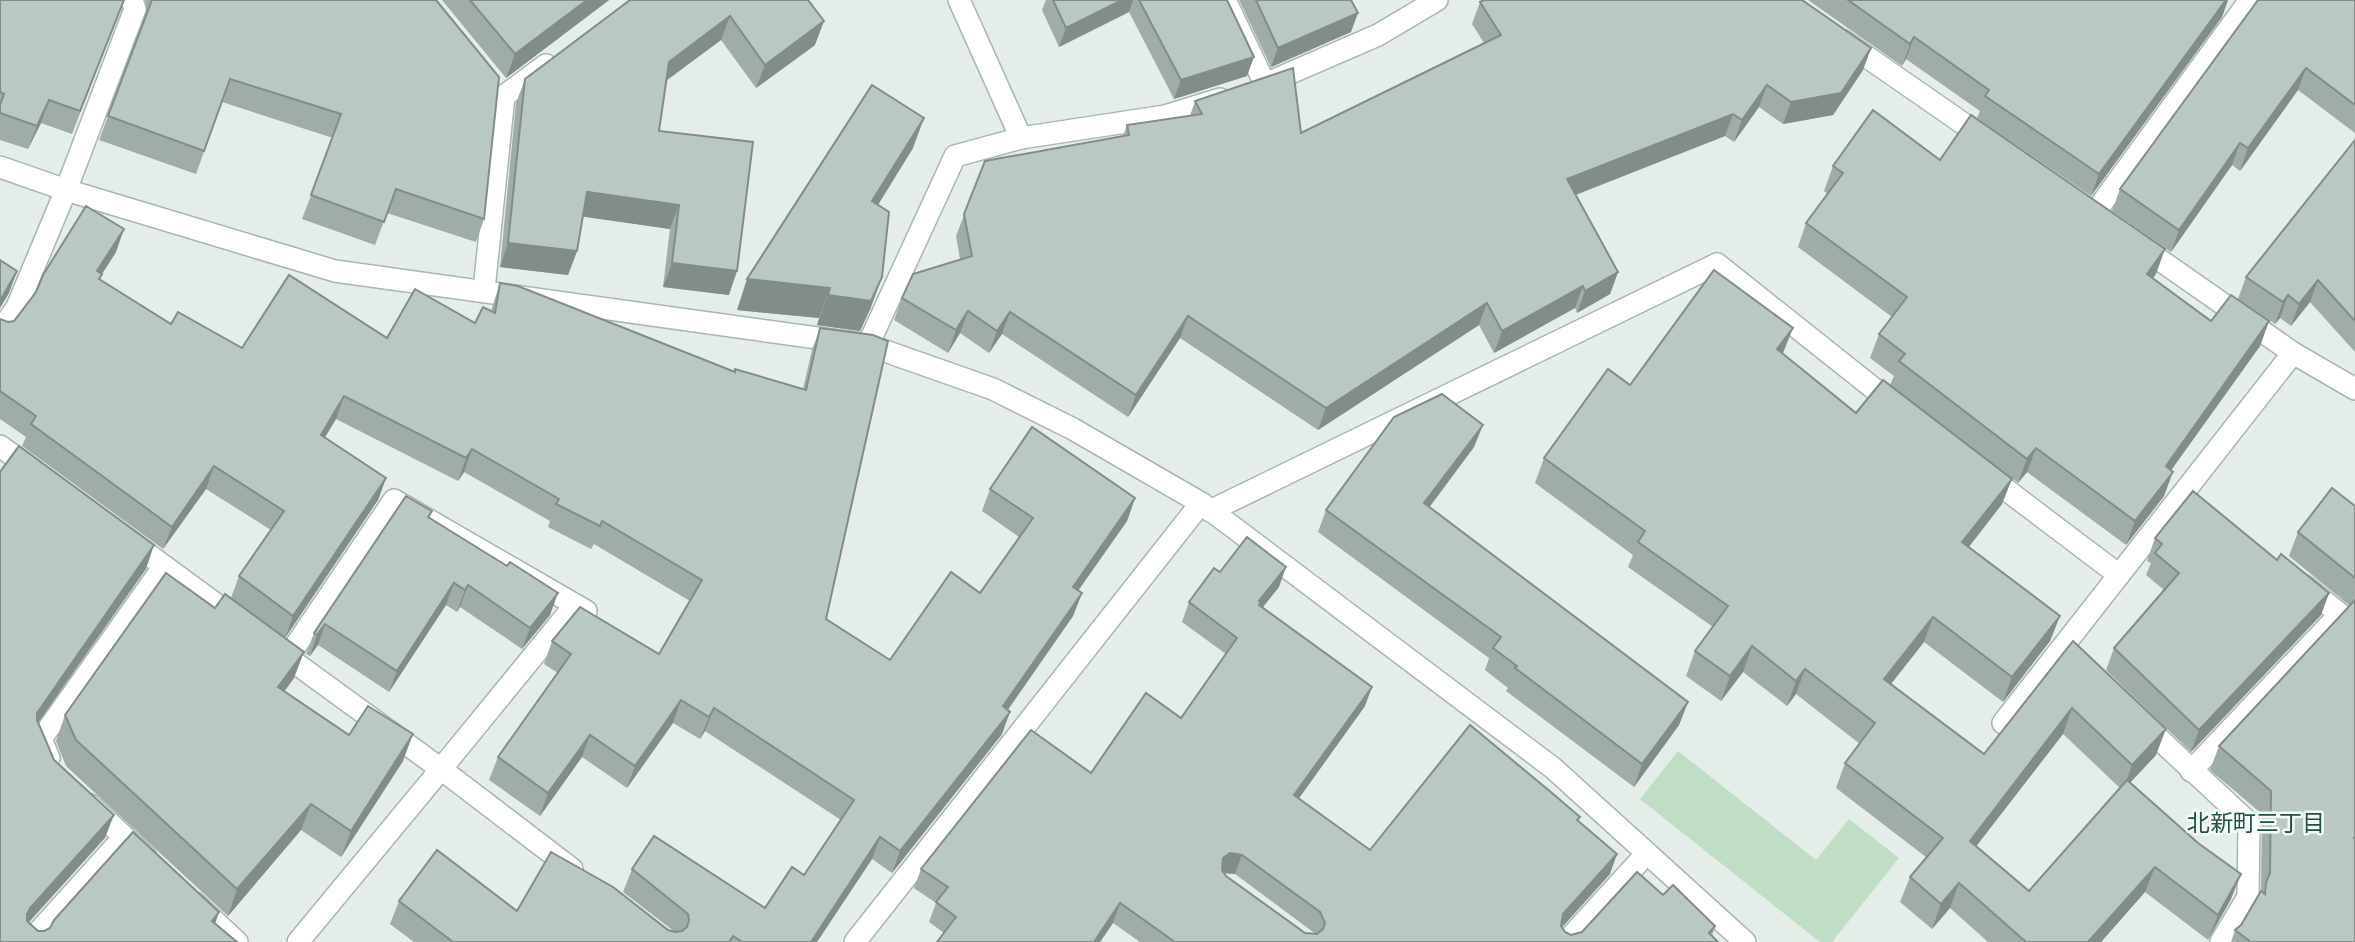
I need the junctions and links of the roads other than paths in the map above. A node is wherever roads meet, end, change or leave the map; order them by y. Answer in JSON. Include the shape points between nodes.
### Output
{"nodes":[{"id":1,"x":132,"y":0,"type":"edge"},
{"id":2,"x":959,"y":0,"type":"edge"},
{"id":3,"x":1225,"y":0,"type":"edge"},
{"id":4,"x":1437,"y":0,"type":"edge"},
{"id":5,"x":2221,"y":0,"type":"edge"},
{"id":6,"x":2245,"y":7,"type":"edge"},
{"id":7,"x":1829,"y":31,"type":"edge"},
{"id":8,"x":557,"y":56,"type":"edge"},
{"id":9,"x":1265,"y":84,"type":"junction"},
{"id":10,"x":1021,"y":138,"type":"junction"},
{"id":11,"x":2008,"y":155,"type":"edge"},
{"id":12,"x":0,"y":167,"type":"edge"},
{"id":13,"x":66,"y":190,"type":"junction"},
{"id":14,"x":2073,"y":200,"type":"edge"},
{"id":15,"x":2094,"y":214,"type":"junction"},
{"id":16,"x":484,"y":290,"type":"junction"},
{"id":17,"x":0,"y":332,"type":"edge"},
{"id":18,"x":868,"y":345,"type":"junction"},
{"id":19,"x":2293,"y":353,"type":"junction"},
{"id":20,"x":2355,"y":389,"type":"edge"},
{"id":21,"x":1917,"y":423,"type":"edge"},
{"id":22,"x":0,"y":446,"type":"edge"},
{"id":23,"x":1970,"y":463,"type":"edge"},
{"id":24,"x":55,"y":486,"type":"edge"},
{"id":25,"x":2186,"y":489,"type":"junction"},
{"id":26,"x":2207,"y":506,"type":"edge"},
{"id":27,"x":1205,"y":507,"type":"junction"},
{"id":28,"x":109,"y":526,"type":"edge"},
{"id":29,"x":164,"y":566,"type":"junction"},
{"id":30,"x":2289,"y":572,"type":"edge"},
{"id":31,"x":2119,"y":575,"type":"junction"},
{"id":32,"x":575,"y":605,"type":"junction"},
{"id":33,"x":608,"y":625,"type":"edge"},
{"id":34,"x":288,"y":657,"type":"junction"},
{"id":35,"x":2132,"y":713,"type":"edge"},
{"id":36,"x":2003,"y":723,"type":"dead end"},
{"id":37,"x":441,"y":769,"type":"junction"},
{"id":38,"x":2192,"y":771,"type":"junction"},
{"id":39,"x":55,"y":774,"type":"edge"},
{"id":40,"x":75,"y":792,"type":"edge"},
{"id":41,"x":124,"y":837,"type":"junction"},
{"id":42,"x":1647,"y":853,"type":"junction"},
{"id":43,"x":161,"y":872,"type":"edge"},
{"id":44,"x":593,"y":884,"type":"edge"},
{"id":45,"x":180,"y":889,"type":"edge"},
{"id":46,"x":33,"y":942,"type":"edge"},
{"id":47,"x":237,"y":942,"type":"edge"},
{"id":48,"x":298,"y":942,"type":"edge"},
{"id":49,"x":855,"y":942,"type":"edge"},
{"id":50,"x":1566,"y":942,"type":"edge"},
{"id":51,"x":1745,"y":942,"type":"edge"},
{"id":52,"x":2221,"y":942,"type":"edge"}],
"edges":[{"from":1,"to":13,"type":"street","via":[[135,9]]},
{"from":2,"to":10,"type":"street"},
{"from":3,"to":9,"type":"street"},
{"from":4,"to":9,"type":"street","via":[[1378,35]]},
{"from":5,"to":6,"type":"street"},
{"from":6,"to":15,"type":"street"},
{"from":7,"to":11,"type":"street"},
{"from":8,"to":16,"type":"street","via":[[500,91]]},
{"from":9,"to":10,"type":"street","via":[[1165,116]]},
{"from":10,"to":18,"type":"street","via":[[956,156]]},
{"from":12,"to":13,"type":"street"},
{"from":13,"to":16,"type":"street","via":[[335,271]]},
{"from":13,"to":17,"type":"street","via":[[17,307]]},
{"from":14,"to":15,"type":"street"},
{"from":15,"to":19,"type":"street"},
{"from":16,"to":18,"type":"street"},
{"from":18,"to":27,"type":"street","via":[[993,389],[1073,429]]},
{"from":19,"to":20,"type":"street"},
{"from":19,"to":25,"type":"street"},
{"from":21,"to":27,"type":"street","via":[[1717,264]]},
{"from":22,"to":24,"type":"street"},
{"from":23,"to":31,"type":"street"},
{"from":25,"to":26,"type":"street"},
{"from":25,"to":31,"type":"street"},
{"from":27,"to":42,"type":"street","via":[[1553,768]]},
{"from":27,"to":49,"type":"street"},
{"from":28,"to":29,"type":"street"},
{"from":29,"to":34,"type":"street"},
{"from":29,"to":39,"type":"street","via":[[41,739]]},
{"from":30,"to":38,"type":"street","via":[[2340,614]]},
{"from":31,"to":36,"type":"street","via":[[2068,652]]},
{"from":32,"to":33,"type":"street"},
{"from":32,"to":34,"type":"street","via":[[394,500]]},
{"from":32,"to":37,"type":"street"},
{"from":34,"to":37,"type":"street"},
{"from":35,"to":38,"type":"street"},
{"from":37,"to":44,"type":"street"},
{"from":37,"to":48,"type":"street"},
{"from":38,"to":52,"type":"street","via":[[2249,823],[2248,897]]},
{"from":40,"to":41,"type":"street"},
{"from":41,"to":43,"type":"street"},
{"from":41,"to":46,"type":"street"},
{"from":42,"to":50,"type":"street"},
{"from":42,"to":51,"type":"street"},
{"from":45,"to":47,"type":"street"}]}
